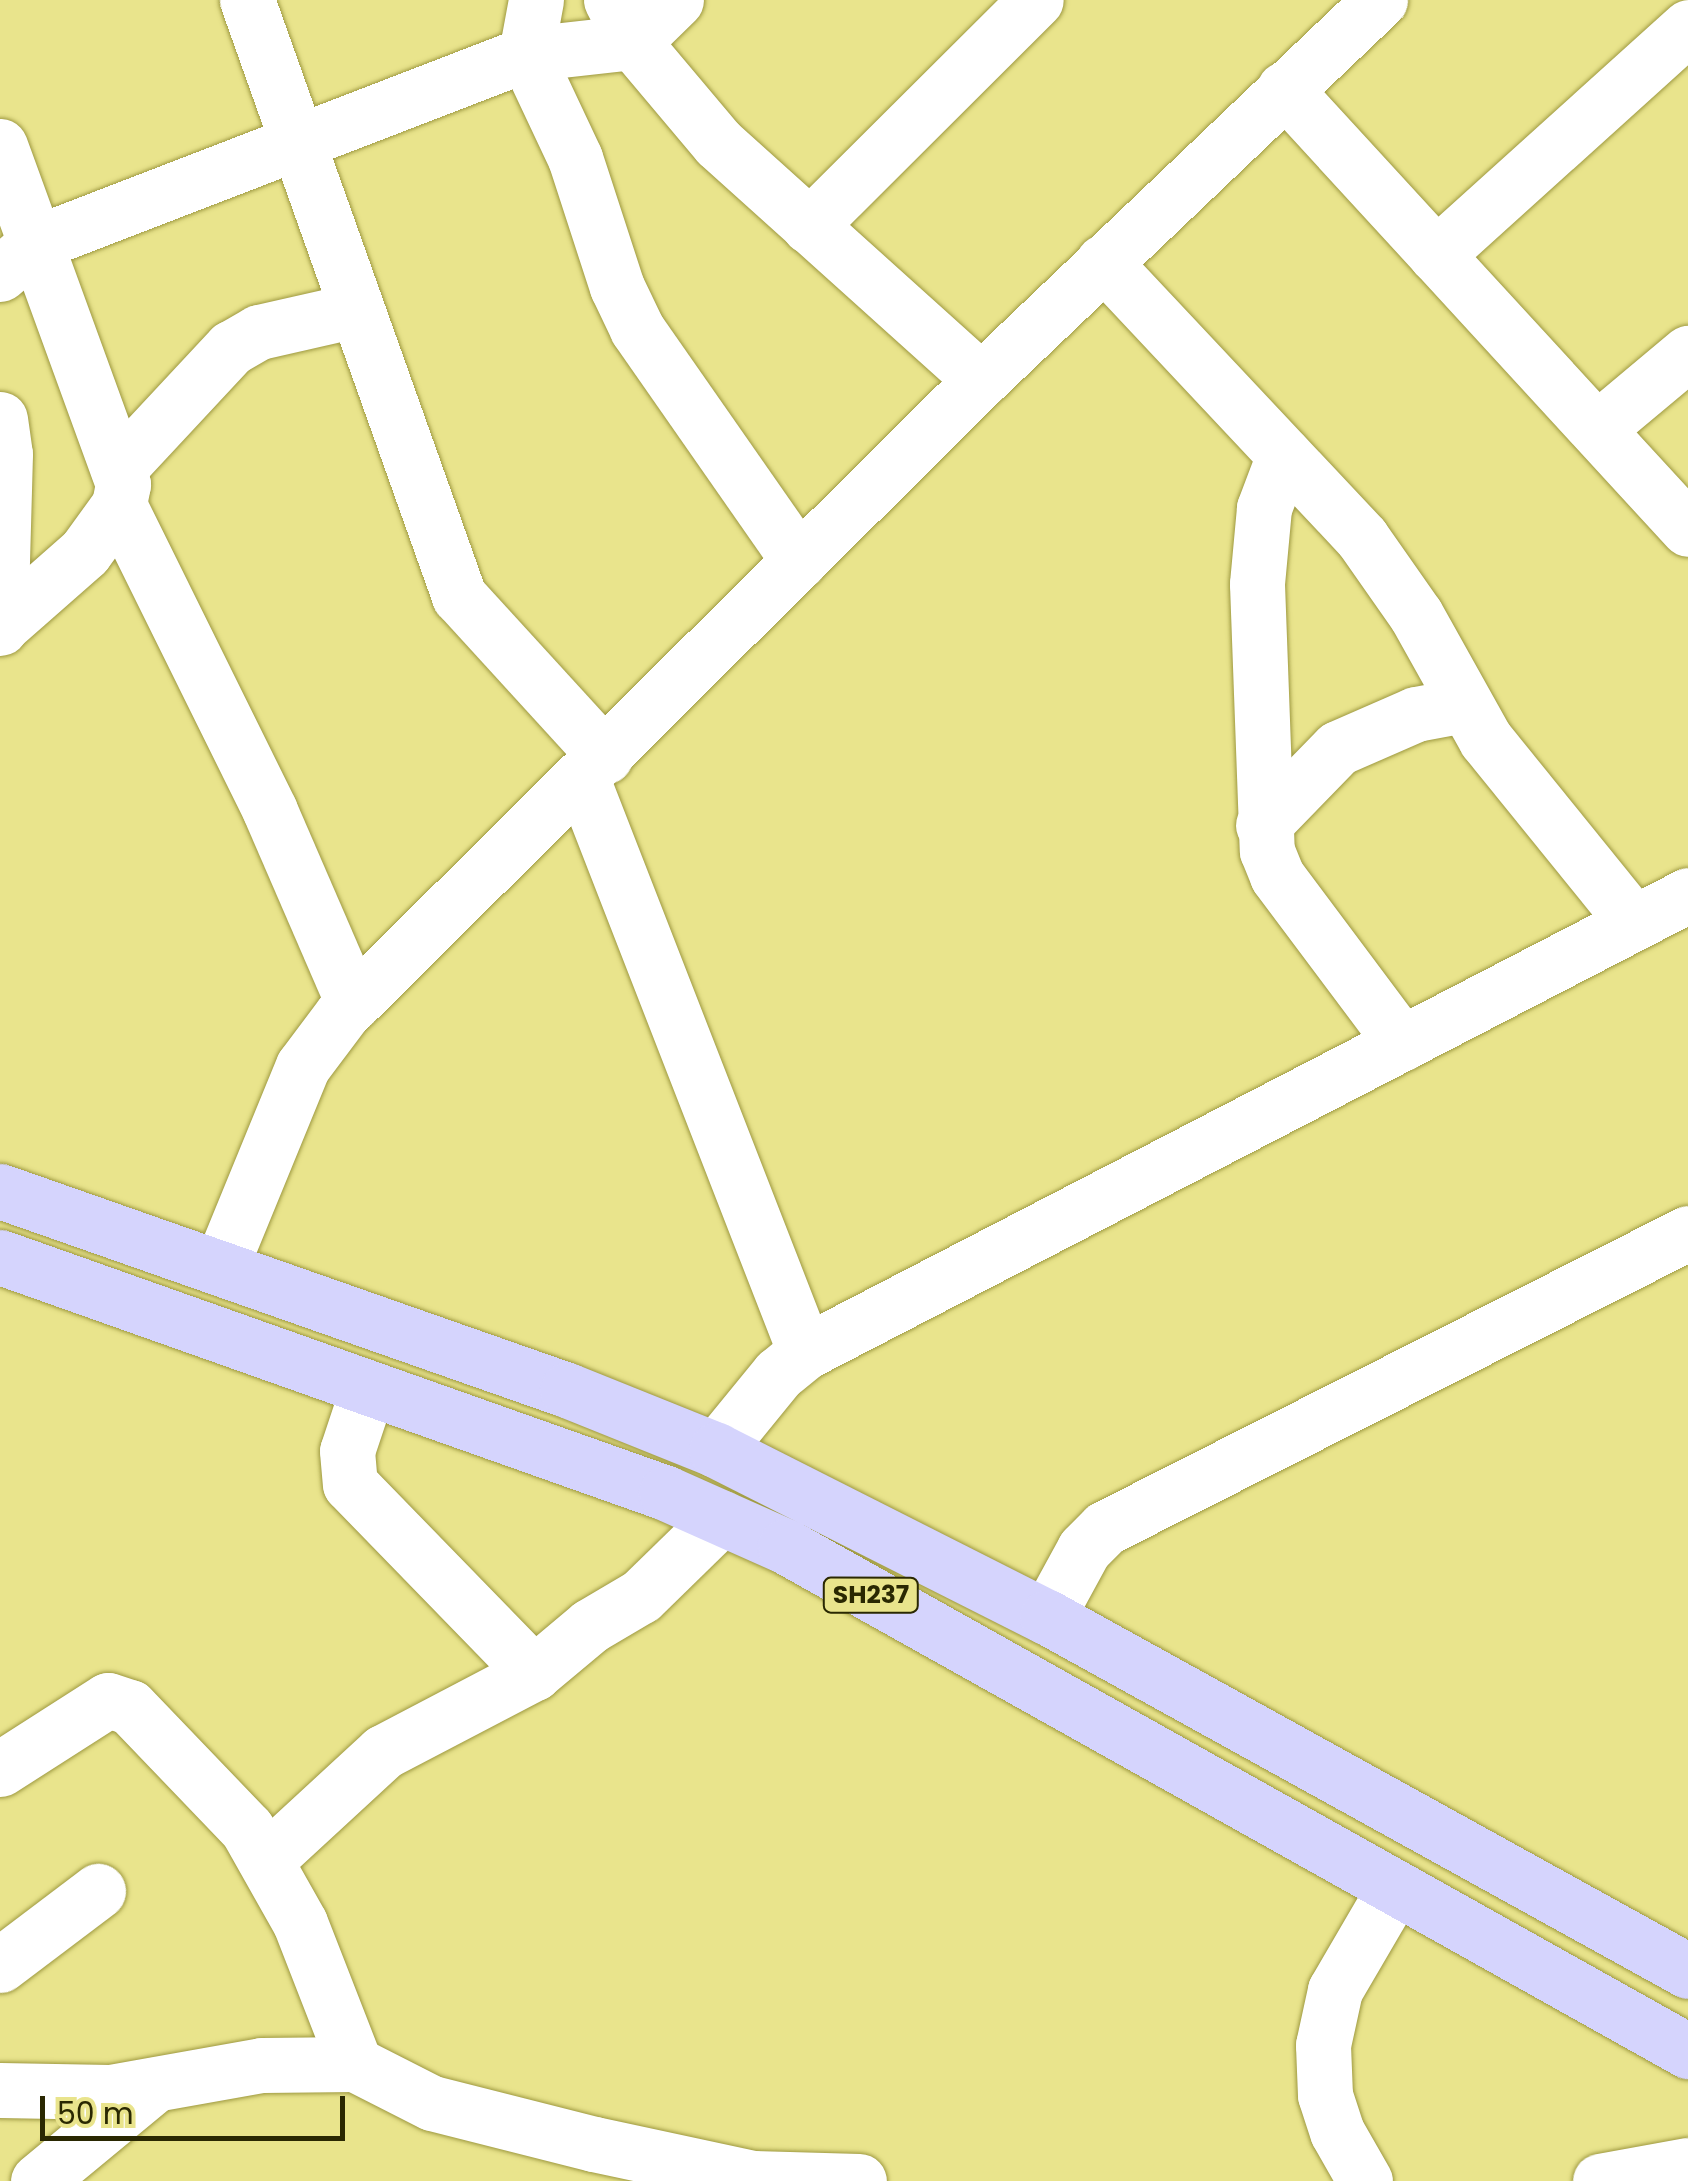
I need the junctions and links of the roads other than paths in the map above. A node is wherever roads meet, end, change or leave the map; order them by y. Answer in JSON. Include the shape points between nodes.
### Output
{"nodes":[{"id":1,"x":246,"y":0,"type":"edge"},
{"id":2,"x":536,"y":0,"type":"edge"},
{"id":3,"x":676,"y":0,"type":"edge"},
{"id":4,"x":1036,"y":0,"type":"edge"},
{"id":5,"x":1380,"y":0,"type":"edge"},
{"id":6,"x":622,"y":21,"type":"edge"},
{"id":7,"x":1688,"y":27,"type":"edge"},
{"id":8,"x":526,"y":54,"type":"junction"},
{"id":9,"x":1284,"y":89,"type":"junction"},
{"id":10,"x":298,"y":142,"type":"junction"},
{"id":11,"x":0,"y":146,"type":"edge"},
{"id":12,"x":809,"y":226,"type":"junction"},
{"id":13,"x":1436,"y":255,"type":"junction"},
{"id":14,"x":18,"y":258,"type":"edge"},
{"id":15,"x":1102,"y":262,"type":"junction"},
{"id":16,"x":356,"y":310,"type":"junction"},
{"id":17,"x":1688,"y":353,"type":"edge"},
{"id":18,"x":981,"y":380,"type":"junction"},
{"id":19,"x":0,"y":419,"type":"edge"},
{"id":20,"x":1597,"y":430,"type":"junction"},
{"id":21,"x":1284,"y":455,"type":"junction"},
{"id":22,"x":118,"y":487,"type":"junction"},
{"id":23,"x":1688,"y":529,"type":"edge"},
{"id":24,"x":800,"y":562,"type":"junction"},
{"id":25,"x":0,"y":627,"type":"edge"},
{"id":26,"x":1464,"y":706,"type":"junction"},
{"id":27,"x":593,"y":767,"type":"junction"},
{"id":28,"x":1263,"y":825,"type":"junction"},
{"id":29,"x":1687,"y":897,"type":"edge"},
{"id":30,"x":1634,"y":923,"type":"junction"},
{"id":31,"x":353,"y":1003,"type":"junction"},
{"id":32,"x":1402,"y":1043,"type":"junction"},
{"id":33,"x":0,"y":1192,"type":"edge"},
{"id":34,"x":1688,"y":1232,"type":"edge"},
{"id":35,"x":2,"y":1263,"type":"edge"},
{"id":36,"x":220,"y":1268,"type":"junction"},
{"id":37,"x":805,"y":1352,"type":"junction"},
{"id":38,"x":368,"y":1388,"type":"junction"},
{"id":39,"x":716,"y":1450,"type":"junction"},
{"id":40,"x":721,"y":1518,"type":"junction"},
{"id":41,"x":1048,"y":1617,"type":"junction"},
{"id":42,"x":534,"y":1673,"type":"junction"},
{"id":43,"x":0,"y":1768,"type":"edge"},
{"id":44,"x":266,"y":1860,"type":"junction"},
{"id":45,"x":1394,"y":1889,"type":"junction"},
{"id":46,"x":98,"y":1891,"type":"dead end"},
{"id":47,"x":0,"y":1965,"type":"edge"},
{"id":48,"x":1688,"y":1971,"type":"edge"},
{"id":49,"x":1688,"y":2050,"type":"edge"},
{"id":50,"x":355,"y":2064,"type":"junction"},
{"id":51,"x":6,"y":2077,"type":"edge"},
{"id":52,"x":154,"y":2084,"type":"junction"},
{"id":53,"x":1688,"y":2165,"type":"edge"},
{"id":54,"x":752,"y":2180,"type":"edge"},
{"id":55,"x":38,"y":2181,"type":"edge"},
{"id":56,"x":859,"y":2181,"type":"edge"},
{"id":57,"x":1366,"y":2181,"type":"edge"},
{"id":58,"x":1600,"y":2181,"type":"edge"}],
"edges":[{"from":1,"to":10,"type":"street"},
{"from":2,"to":8,"type":"street"},
{"from":3,"to":6,"type":"street"},
{"from":4,"to":12,"type":"street"},
{"from":5,"to":9,"type":"street"},
{"from":6,"to":8,"type":"street"},
{"from":6,"to":12,"type":"street","via":[[718,143]]},
{"from":7,"to":13,"type":"street"},
{"from":8,"to":10,"type":"street"},
{"from":8,"to":24,"type":"street","via":[[575,158],[637,329]]},
{"from":9,"to":13,"type":"street"},
{"from":9,"to":15,"type":"street"},
{"from":10,"to":14,"type":"street"},
{"from":10,"to":16,"type":"street"},
{"from":11,"to":14,"type":"street"},
{"from":12,"to":18,"type":"street"},
{"from":13,"to":20,"type":"street"},
{"from":14,"to":22,"type":"street"},
{"from":15,"to":18,"type":"street"},
{"from":15,"to":21,"type":"street"},
{"from":16,"to":22,"type":"street","via":[[260,332],[231,348]]},
{"from":16,"to":27,"type":"street","via":[[459,596]]},
{"from":17,"to":20,"type":"street"},
{"from":18,"to":24,"type":"street"},
{"from":19,"to":25,"type":"street","via":[[6,454]]},
{"from":20,"to":23,"type":"street"},
{"from":21,"to":26,"type":"street","via":[[1397,586]]},
{"from":21,"to":28,"type":"street","via":[[1264,508],[1257,584]]},
{"from":22,"to":25,"type":"street","via":[[85,552]]},
{"from":22,"to":31,"type":"street"},
{"from":24,"to":27,"type":"street"},
{"from":26,"to":28,"type":"street","via":[[1416,714],[1338,748]]},
{"from":26,"to":30,"type":"street"},
{"from":27,"to":31,"type":"street"},
{"from":27,"to":37,"type":"street"},
{"from":28,"to":32,"type":"street","via":[[1277,876]]},
{"from":29,"to":30,"type":"street"},
{"from":30,"to":32,"type":"street"},
{"from":31,"to":36,"type":"street","via":[[304,1066]]},
{"from":32,"to":37,"type":"street"},
{"from":33,"to":36,"type":"main road","number":"SH237"},
{"from":34,"to":41,"type":"street","via":[[1105,1528],[1084,1549]]},
{"from":35,"to":38,"type":"main road","number":"SH237"},
{"from":36,"to":39,"type":"main road","number":"SH237","via":[[567,1390]]},
{"from":37,"to":39,"type":"street"},
{"from":38,"to":40,"type":"main road","number":"SH237"},
{"from":38,"to":42,"type":"street","via":[[347,1451],[350,1484]]},
{"from":39,"to":41,"type":"main road","number":"SH237"},
{"from":40,"to":42,"type":"street","via":[[641,1596],[590,1626]]},
{"from":40,"to":45,"type":"main road","number":"SH237","via":[[785,1546]]},
{"from":41,"to":48,"type":"main road","number":"SH237"},
{"from":42,"to":44,"type":"street","via":[[383,1752]]},
{"from":43,"to":44,"type":"street","via":[[119,1699],[247,1828]]},
{"from":44,"to":50,"type":"street","via":[[300,1923]]},
{"from":45,"to":49,"type":"main road","number":"SH237"},
{"from":45,"to":57,"type":"street","via":[[1335,1990],[1324,2045],[1326,2095],[1337,2132]]},
{"from":46,"to":47,"type":"street"},
{"from":50,"to":52,"type":"street","via":[[262,2065]]},
{"from":50,"to":54,"type":"street","via":[[432,2102]]},
{"from":51,"to":52,"type":"street","via":[[110,2092]]},
{"from":52,"to":55,"type":"street"},
{"from":53,"to":58,"type":"street"},
{"from":54,"to":56,"type":"street"}]}
